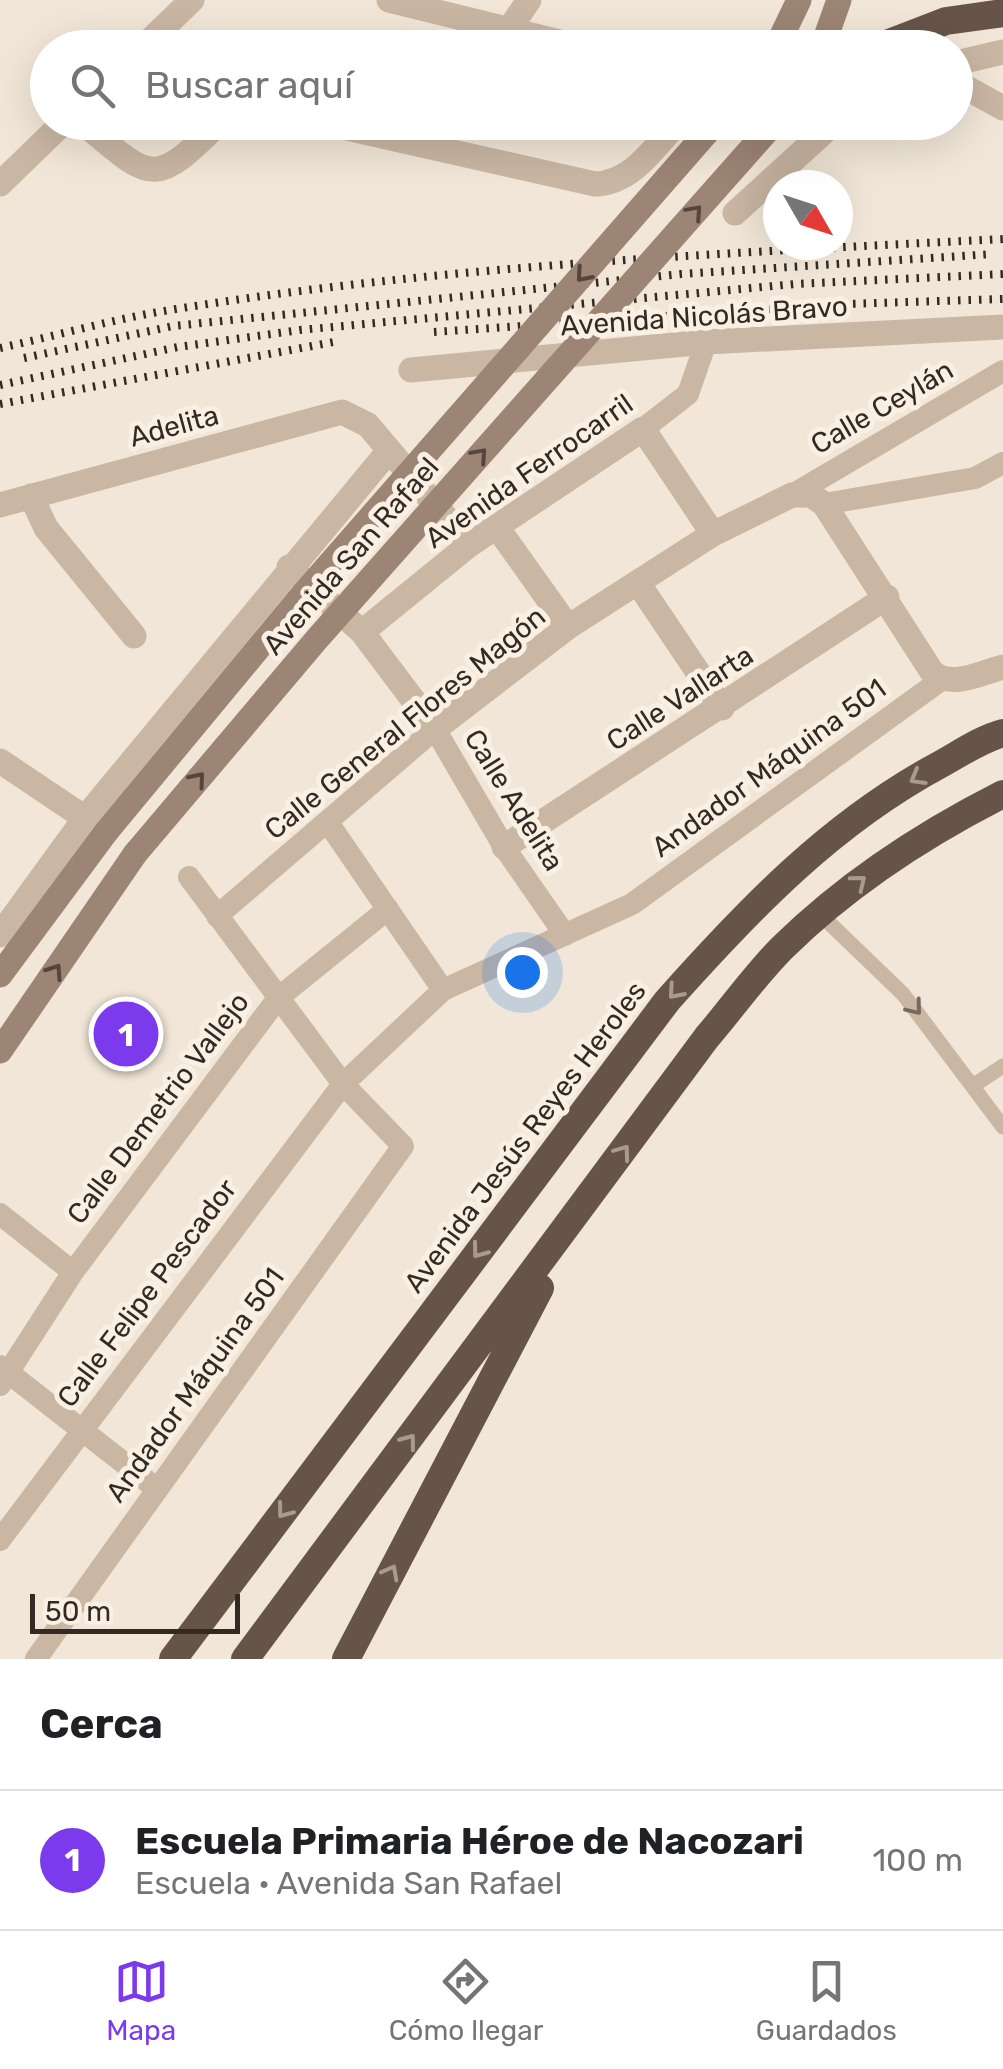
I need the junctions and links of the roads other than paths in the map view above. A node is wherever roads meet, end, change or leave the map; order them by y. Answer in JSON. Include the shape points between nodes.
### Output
{"nodes":[{"id":1,"x":192,"y":0,"type":"edge"},
{"id":2,"x":389,"y":0,"type":"edge"},
{"id":3,"x":529,"y":0,"type":"edge"},
{"id":4,"x":800,"y":0,"type":"edge"},
{"id":5,"x":839,"y":0,"type":"edge"},
{"id":6,"x":1003,"y":13,"type":"edge"},
{"id":7,"x":510,"y":28,"type":"junction"},
{"id":8,"x":161,"y":30,"type":"edge"},
{"id":9,"x":517,"y":30,"type":"edge"},
{"id":10,"x":786,"y":30,"type":"edge"},
{"id":11,"x":828,"y":30,"type":"edge"},
{"id":12,"x":923,"y":30,"type":"edge"},
{"id":13,"x":1003,"y":52,"type":"edge"},
{"id":14,"x":973,"y":58,"type":"edge"},
{"id":15,"x":973,"y":91,"type":"edge"},
{"id":16,"x":1003,"y":108,"type":"edge"},
{"id":17,"x":45,"y":140,"type":"edge"},
{"id":18,"x":103,"y":140,"type":"edge"},
{"id":19,"x":202,"y":140,"type":"edge"},
{"id":20,"x":400,"y":140,"type":"edge"},
{"id":21,"x":661,"y":140,"type":"edge"},
{"id":22,"x":700,"y":140,"type":"edge"},
{"id":23,"x":758,"y":140,"type":"edge"},
{"id":24,"x":814,"y":140,"type":"edge"},
{"id":25,"x":0,"y":184,"type":"edge"},
{"id":26,"x":735,"y":213,"type":"dead end"},
{"id":27,"x":1003,"y":327,"type":"edge"},
{"id":28,"x":706,"y":342,"type":"junction"},
{"id":29,"x":410,"y":370,"type":"dead end"},
{"id":30,"x":1003,"y":371,"type":"edge"},
{"id":31,"x":643,"y":429,"type":"junction"},
{"id":32,"x":387,"y":453,"type":"junction"},
{"id":33,"x":1003,"y":462,"type":"edge"},
{"id":34,"x":792,"y":495,"type":"junction"},
{"id":35,"x":31,"y":496,"type":"junction"},
{"id":36,"x":824,"y":504,"type":"junction"},
{"id":37,"x":0,"y":505,"type":"edge"},
{"id":38,"x":496,"y":526,"type":"junction"},
{"id":39,"x":714,"y":534,"type":"junction"},
{"id":40,"x":469,"y":545,"type":"junction"},
{"id":41,"x":289,"y":567,"type":"junction"},
{"id":42,"x":638,"y":583,"type":"junction"},
{"id":43,"x":887,"y":597,"type":"junction"},
{"id":44,"x":568,"y":627,"type":"junction"},
{"id":45,"x":362,"y":632,"type":"junction"},
{"id":46,"x":134,"y":636,"type":"dead end"},
{"id":47,"x":1003,"y":667,"type":"edge"},
{"id":48,"x":942,"y":680,"type":"junction"},
{"id":49,"x":722,"y":708,"type":"junction"},
{"id":50,"x":436,"y":728,"type":"junction"},
{"id":51,"x":1003,"y":733,"type":"edge"},
{"id":52,"x":0,"y":761,"type":"edge"},
{"id":53,"x":1003,"y":794,"type":"edge"},
{"id":54,"x":328,"y":824,"type":"junction"},
{"id":55,"x":96,"y":825,"type":"junction"},
{"id":56,"x":504,"y":846,"type":"junction"},
{"id":57,"x":188,"y":878,"type":"dead end"},
{"id":58,"x":388,"y":909,"type":"junction"},
{"id":59,"x":821,"y":915,"type":"junction"},
{"id":60,"x":217,"y":916,"type":"junction"},
{"id":61,"x":0,"y":935,"type":"edge"},
{"id":62,"x":565,"y":935,"type":"junction"},
{"id":63,"x":0,"y":975,"type":"edge"},
{"id":64,"x":443,"y":990,"type":"junction"},
{"id":65,"x":278,"y":998,"type":"junction"},
{"id":66,"x":0,"y":1051,"type":"edge"},
{"id":67,"x":1003,"y":1066,"type":"edge"},
{"id":68,"x":343,"y":1084,"type":"junction"},
{"id":69,"x":974,"y":1085,"type":"junction"},
{"id":70,"x":1003,"y":1126,"type":"edge"},
{"id":71,"x":584,"y":1204,"type":"junction"},
{"id":72,"x":2,"y":1220,"type":"edge"},
{"id":73,"x":73,"y":1272,"type":"junction"},
{"id":74,"x":3,"y":1375,"type":"edge"},
{"id":75,"x":82,"y":1429,"type":"junction"},
{"id":76,"x":157,"y":1489,"type":"junction"},
{"id":77,"x":0,"y":1540,"type":"edge"},
{"id":78,"x":36,"y":1659,"type":"edge"},
{"id":79,"x":173,"y":1659,"type":"edge"},
{"id":80,"x":245,"y":1659,"type":"edge"},
{"id":81,"x":346,"y":1659,"type":"edge"}],
"edges":[{"from":1,"to":8,"type":"street"},
{"from":2,"to":7,"type":"street"},
{"from":3,"to":7,"type":"street"},
{"from":4,"to":10,"type":"main road"},
{"from":5,"to":11,"type":"main road"},
{"from":6,"to":12,"type":"highway"},
{"from":7,"to":9,"type":"street"},
{"from":13,"to":14,"type":"street"},
{"from":15,"to":16,"type":"street"},
{"from":17,"to":25,"type":"street"},
{"from":18,"to":19,"type":"street","via":[[149,171],[176,166]]},
{"from":20,"to":21,"type":"street","via":[[595,184],[628,175]]},
{"from":22,"to":55,"type":"main road","name":"Avenida San Rafael","one_way":true,"bridge":true},
{"from":66,"to":23,"type":"main road","name":"Avenida San Rafael","one_way":true,"bridge":true,"via":[[135,854],[316,638]]},
{"from":24,"to":26,"type":"street"},
{"from":27,"to":28,"type":"street","name":"Avenida Nicolás Bravo"},
{"from":28,"to":29,"type":"street","name":"Avenida Nicolás Bravo"},
{"from":28,"to":31,"type":"street","name":"Avenida Ferrocarril","via":[[688,394]]},
{"from":30,"to":34,"type":"street","name":"Calle Ceylán"},
{"from":31,"to":38,"type":"street","name":"Avenida Ferrocarril"},
{"from":31,"to":39,"type":"street"},
{"from":32,"to":35,"type":"street","name":"Adelita","via":[[363,421],[342,412]]},
{"from":32,"to":40,"type":"street"},
{"from":32,"to":41,"type":"street","name":"Avenida San Rafael"},
{"from":33,"to":36,"type":"street","via":[[975,478]]},
{"from":34,"to":36,"type":"street","via":[[811,494]]},
{"from":34,"to":39,"type":"street","name":"Calle General Flores Magón"},
{"from":35,"to":37,"type":"street","name":"Adelita"},
{"from":35,"to":46,"type":"street","via":[[46,528]]},
{"from":36,"to":43,"type":"street"},
{"from":38,"to":40,"type":"street","name":"Avenida Ferrocarril"},
{"from":38,"to":44,"type":"street"},
{"from":39,"to":42,"type":"street","name":"Calle General Flores Magón"},
{"from":40,"to":45,"type":"street","name":"Avenida Ferrocarril"},
{"from":41,"to":45,"type":"street","name":"Calle Adelita"},
{"from":41,"to":55,"type":"street","name":"Avenida San Rafael"},
{"from":42,"to":44,"type":"street","name":"Calle General Flores Magón"},
{"from":42,"to":49,"type":"street"},
{"from":43,"to":48,"type":"street"},
{"from":43,"to":49,"type":"street","name":"Calle Vallarta"},
{"from":44,"to":50,"type":"street","name":"Calle General Flores Magón"},
{"from":45,"to":50,"type":"street","name":"Calle Adelita"},
{"from":47,"to":48,"type":"street"},
{"from":48,"to":62,"type":"street","name":"Andador Máquina 501","via":[[632,904]]},
{"from":49,"to":56,"type":"street","name":"Calle Vallarta"},
{"from":50,"to":54,"type":"street","name":"Calle General Flores Magón"},
{"from":50,"to":56,"type":"street","name":"Calle Adelita"},
{"from":51,"to":79,"type":"highway","name":"Avenida Jesús Reyes Heroles","one_way":true,"via":[[913,779],[829,836],[738,921],[667,1001]]},
{"from":52,"to":55,"type":"street"},
{"from":59,"to":53,"type":"highway","one_way":true,"via":[[939,826]]},
{"from":54,"to":58,"type":"street"},
{"from":54,"to":60,"type":"street","name":"Calle General Flores Magón"},
{"from":55,"to":61,"type":"street","name":"Avenida San Rafael"},
{"from":55,"to":63,"type":"main road","name":"Avenida San Rafael"},
{"from":56,"to":62,"type":"street","name":"Calle Adelita"},
{"from":57,"to":60,"type":"street"},
{"from":58,"to":64,"type":"street"},
{"from":58,"to":65,"type":"street","name":"Calle Demetrio Vallejo"},
{"from":59,"to":69,"type":"lane","one_way":true,"via":[[904,994]]},
{"from":71,"to":59,"type":"highway","one_way":true,"via":[[707,1037],[781,949]]},
{"from":60,"to":65,"type":"street"},
{"from":62,"to":64,"type":"street","name":"Andador Máquina 501"},
{"from":64,"to":68,"type":"street","name":"Calle Felipe Pescador"},
{"from":65,"to":68,"type":"street"},
{"from":65,"to":73,"type":"street","name":"Calle Demetrio Vallejo"},
{"from":67,"to":69,"type":"lane"},
{"from":68,"to":75,"type":"street","name":"Calle Felipe Pescador"},
{"from":68,"to":76,"type":"street","name":"Andador Máquina 501","via":[[403,1146]]},
{"from":69,"to":70,"type":"lane"},
{"from":80,"to":71,"type":"highway","one_way":true},
{"from":81,"to":71,"type":"highway","one_way":true},
{"from":72,"to":73,"type":"street"},
{"from":73,"to":74,"type":"street","name":"Calle Demetrio Vallejo"},
{"from":74,"to":75,"type":"street"},
{"from":75,"to":76,"type":"street"},
{"from":75,"to":77,"type":"street","name":"Calle Felipe Pescador"},
{"from":76,"to":78,"type":"street","name":"Andador Máquina 501"}]}
